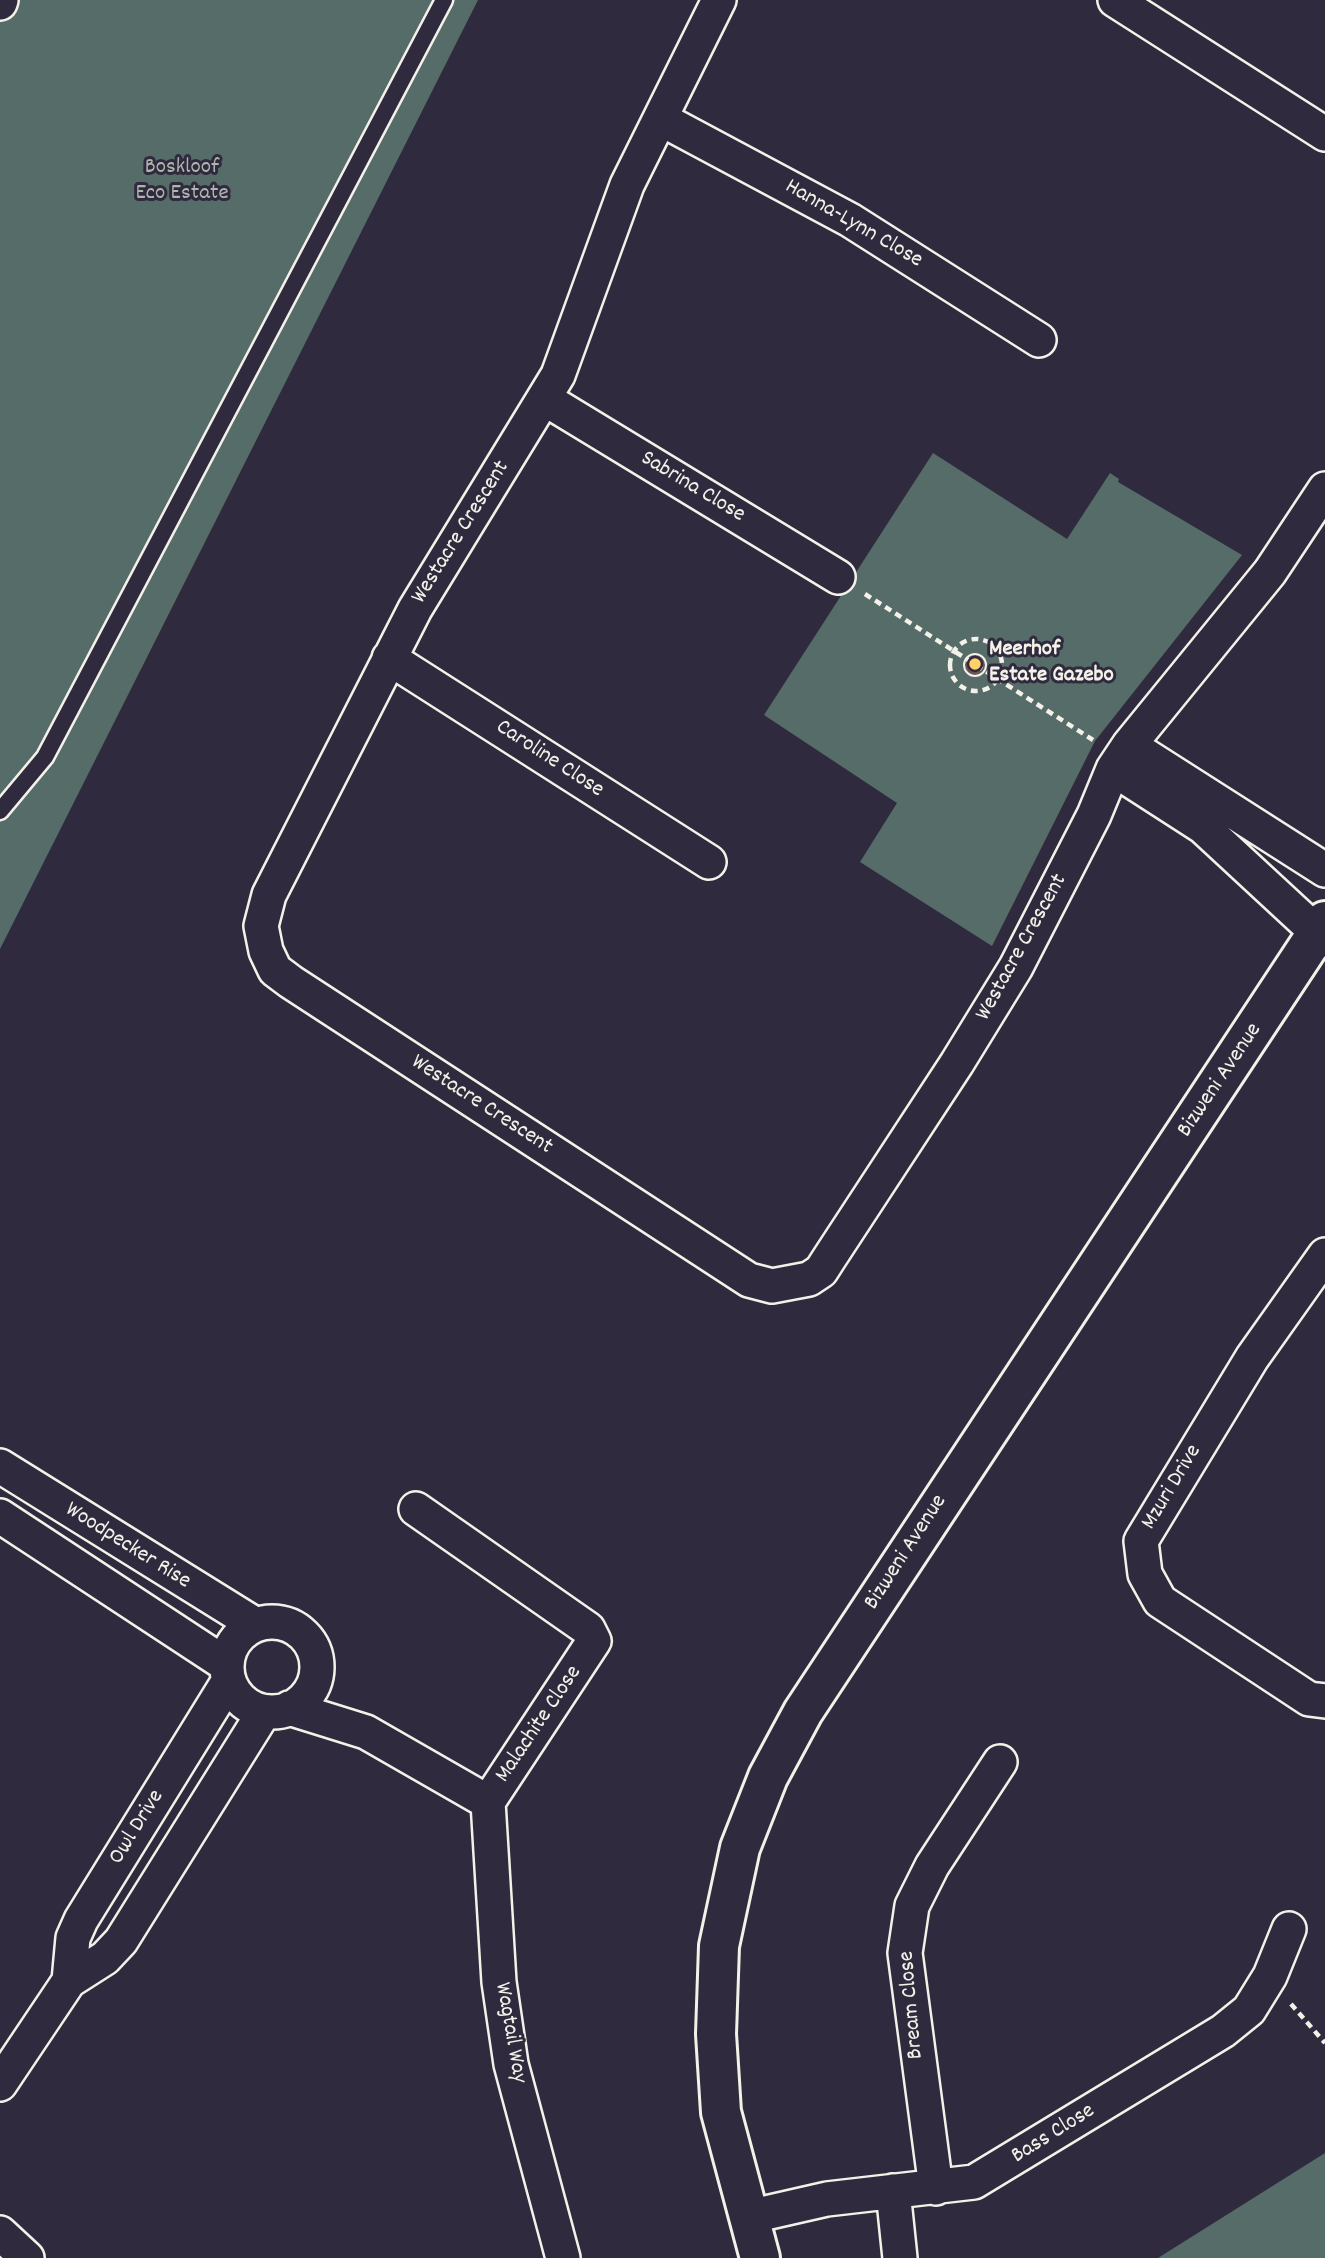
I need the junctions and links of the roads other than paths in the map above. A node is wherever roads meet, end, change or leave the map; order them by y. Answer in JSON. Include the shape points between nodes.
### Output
{"nodes":[{"id":1,"x":444,"y":0,"type":"edge"},
{"id":2,"x":719,"y":0,"type":"edge"},
{"id":3,"x":1115,"y":0,"type":"edge"},
{"id":4,"x":661,"y":119,"type":"junction"},
{"id":5,"x":1325,"y":134,"type":"edge"},
{"id":6,"x":1039,"y":340,"type":"dead end"},
{"id":7,"x":545,"y":399,"type":"junction"},
{"id":8,"x":1325,"y":489,"type":"edge"},
{"id":9,"x":846,"y":582,"type":"road end"},
{"id":10,"x":389,"y":658,"type":"junction"},
{"id":11,"x":1114,"y":753,"type":"junction"},
{"id":12,"x":0,"y":811,"type":"edge"},
{"id":13,"x":709,"y":862,"type":"dead end"},
{"id":14,"x":1325,"y":870,"type":"edge"},
{"id":15,"x":1323,"y":932,"type":"edge"},
{"id":16,"x":1325,"y":1255,"type":"edge"},
{"id":17,"x":0,"y":1466,"type":"edge"},
{"id":18,"x":416,"y":1509,"type":"dead end"},
{"id":19,"x":0,"y":1516,"type":"edge"},
{"id":20,"x":256,"y":1625,"type":"junction"},
{"id":21,"x":316,"y":1670,"type":"junction"},
{"id":22,"x":228,"y":1674,"type":"junction"},
{"id":23,"x":1325,"y":1700,"type":"edge"},
{"id":24,"x":276,"y":1710,"type":"junction"},
{"id":25,"x":366,"y":1732,"type":"junction"},
{"id":26,"x":1000,"y":1762,"type":"dead end"},
{"id":27,"x":488,"y":1802,"type":"junction"},
{"id":28,"x":1289,"y":1930,"type":"dead end"},
{"id":29,"x":69,"y":1981,"type":"junction"},
{"id":30,"x":0,"y":2084,"type":"edge"},
{"id":31,"x":936,"y":2188,"type":"junction"},
{"id":32,"x":893,"y":2191,"type":"junction"},
{"id":33,"x":748,"y":2217,"type":"junction"},
{"id":34,"x":0,"y":2233,"type":"edge"},
{"id":35,"x":27,"y":2258,"type":"edge"},
{"id":36,"x":563,"y":2258,"type":"edge"},
{"id":37,"x":760,"y":2258,"type":"edge"},
{"id":38,"x":900,"y":2258,"type":"edge"}],
"edges":[{"from":1,"to":12,"type":"lane","via":[[45,757]]},
{"from":2,"to":4,"type":"street","name":"Westacre Crescent"},
{"from":3,"to":5,"type":"street"},
{"from":4,"to":6,"type":"street","name":"Hanna-Lynn Close","via":[[850,220]]},
{"from":4,"to":7,"type":"street","name":"Westacre Crescent","via":[[627,185],[569,347]]},
{"from":7,"to":9,"type":"street","name":"Sabrina Close"},
{"from":7,"to":10,"type":"street","name":"Westacre Crescent"},
{"from":8,"to":11,"type":"street","name":"Westacre Crescent","via":[[1270,572]]},
{"from":10,"to":11,"type":"street","name":"Westacre Crescent","via":[[269,895],[261,926],[275,970],[723,1264],[749,1280],[772,1286],[809,1279],[826,1264],[957,1063],[1016,967],[1094,815]]},
{"from":10,"to":13,"type":"street","name":"Caroline Close"},
{"from":11,"to":14,"type":"street"},
{"from":11,"to":15,"type":"street"},
{"from":15,"to":33,"type":"street","name":"Bizweni Avenue","via":[[810,1701],[768,1777],[740,1848],[719,1946],[716,2034],[721,2112]]},
{"from":16,"to":23,"type":"street","name":"Mzuri Drive","via":[[1252,1358],[1141,1541],[1145,1574],[1160,1601],[1309,1699]]},
{"from":17,"to":20,"type":"street","name":"Woodpecker Rise"},
{"from":18,"to":27,"type":"street","name":"Malachite Close","via":[[588,1629],[594,1642]]},
{"from":19,"to":22,"type":"street","name":"Woodpecker Rise"},
{"from":20,"to":21,"type":"street","via":[[270,1622],[297,1630],[314,1652]]},
{"from":20,"to":22,"type":"street","via":[[234,1643]]},
{"from":21,"to":24,"type":"street","via":[[309,1693]]},
{"from":21,"to":25,"type":"street"},
{"from":22,"to":24,"type":"street","via":[[248,1705]]},
{"from":22,"to":29,"type":"street","name":"Owl Drive","via":[[81,1920],[73,1938]]},
{"from":24,"to":25,"type":"street"},
{"from":24,"to":29,"type":"street","name":"Owl Drive","via":[[121,1941],[105,1958]]},
{"from":25,"to":27,"type":"street"},
{"from":26,"to":31,"type":"street","name":"Bream Close","via":[[932,1866],[910,1918],[905,1953]]},
{"from":27,"to":36,"type":"street","name":"Wagtail Way","via":[[499,1982],[511,2064]]},
{"from":28,"to":31,"type":"street","name":"Bass Close","via":[[1250,2010],[1223,2031],[974,2182]]},
{"from":29,"to":30,"type":"street","name":"Owl Drive"},
{"from":31,"to":32,"type":"street","name":"Bass Close"},
{"from":32,"to":33,"type":"street","name":"Bass Close","via":[[827,2199]]},
{"from":32,"to":38,"type":"street"},
{"from":33,"to":37,"type":"street","name":"Bizweni Avenue"},
{"from":34,"to":35,"type":"street"}]}
